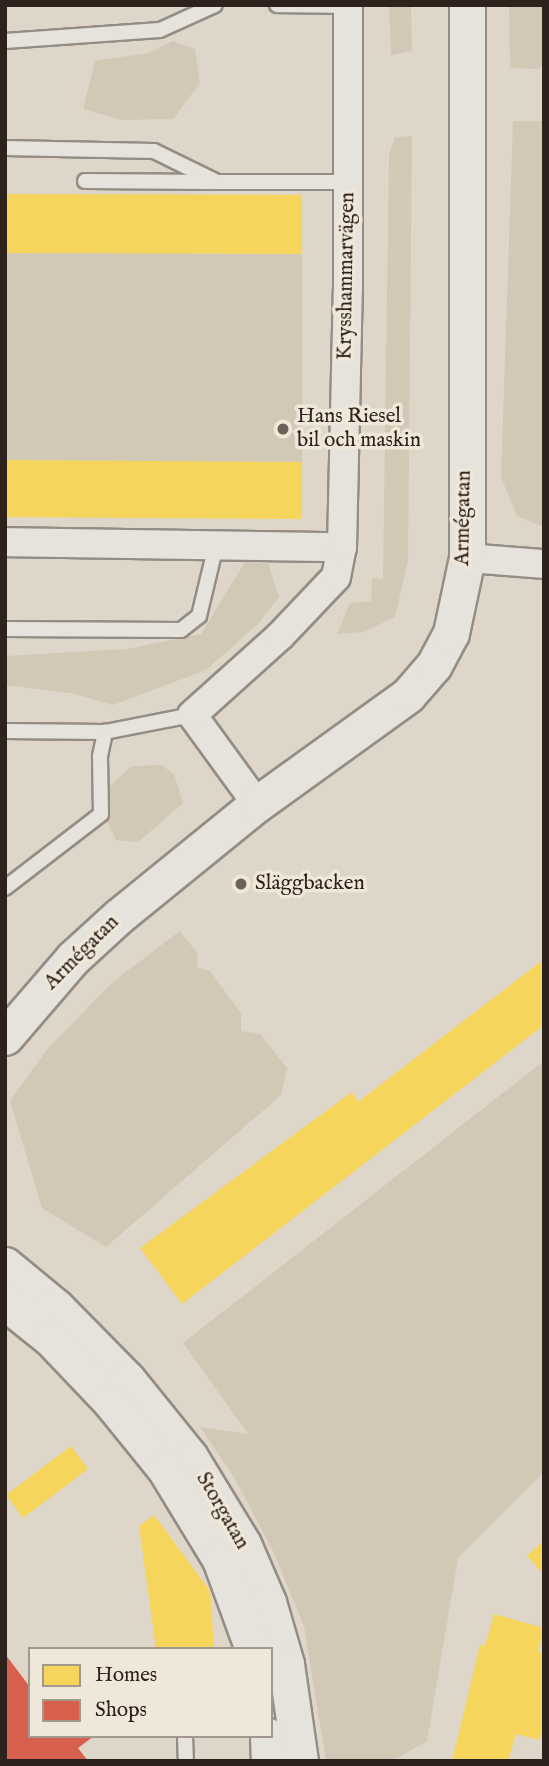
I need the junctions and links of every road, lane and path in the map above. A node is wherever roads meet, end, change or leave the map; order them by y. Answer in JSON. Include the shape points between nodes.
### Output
{"nodes":[{"id":1,"x":215,"y":5,"type":"edge"},
{"id":2,"x":277,"y":5,"type":"edge"},
{"id":3,"x":467,"y":5,"type":"edge"},
{"id":4,"x":348,"y":6,"type":"edge"},
{"id":5,"x":5,"y":41,"type":"edge"},
{"id":6,"x":5,"y":148,"type":"edge"},
{"id":7,"x":85,"y":181,"type":"dead end"},
{"id":8,"x":217,"y":182,"type":"junction"},
{"id":9,"x":349,"y":182,"type":"junction"},
{"id":10,"x":5,"y":542,"type":"edge"},
{"id":11,"x":216,"y":545,"type":"junction"},
{"id":12,"x":342,"y":547,"type":"junction"},
{"id":13,"x":467,"y":558,"type":"junction"},
{"id":14,"x":544,"y":564,"type":"edge"},
{"id":15,"x":5,"y":629,"type":"edge"},
{"id":16,"x":192,"y":715,"type":"junction"},
{"id":17,"x":5,"y":732,"type":"edge"},
{"id":18,"x":105,"y":732,"type":"junction"},
{"id":19,"x":257,"y":804,"type":"junction"},
{"id":20,"x":5,"y":888,"type":"edge"},
{"id":21,"x":5,"y":1037,"type":"edge"},
{"id":22,"x":5,"y":1249,"type":"edge"},
{"id":23,"x":5,"y":1265,"type":"edge"},
{"id":24,"x":5,"y":1302,"type":"edge"},
{"id":25,"x":56,"y":1307,"type":"junction"},
{"id":26,"x":252,"y":1647,"type":"edge"},
{"id":27,"x":185,"y":1738,"type":"edge"},
{"id":28,"x":268,"y":1738,"type":"edge"},
{"id":29,"x":186,"y":1761,"type":"edge"},
{"id":30,"x":269,"y":1761,"type":"edge"},
{"id":31,"x":300,"y":1761,"type":"edge"}],
"edges":[{"from":1,"to":5,"type":"lane","via":[[160,30]]},
{"from":2,"to":4,"type":"lane"},
{"from":3,"to":13,"type":"street","name":"Armégatan"},
{"from":4,"to":9,"type":"street","name":"Krysshammarvägen"},
{"from":6,"to":8,"type":"lane","via":[[154,150]]},
{"from":7,"to":8,"type":"lane"},
{"from":8,"to":9,"type":"lane"},
{"from":9,"to":12,"type":"street","name":"Krysshammarvägen"},
{"from":10,"to":11,"type":"street"},
{"from":11,"to":12,"type":"street"},
{"from":11,"to":15,"type":"lane","via":[[199,616],[181,630]]},
{"from":12,"to":16,"type":"street","name":"Krysshammarvägen","via":[[336,577],[280,636]]},
{"from":13,"to":14,"type":"street"},
{"from":13,"to":19,"type":"street","name":"Armégatan","via":[[451,633],[408,695]]},
{"from":16,"to":18,"type":"lane"},
{"from":16,"to":19,"type":"street"},
{"from":17,"to":18,"type":"lane"},
{"from":18,"to":20,"type":"lane","via":[[100,756],[101,814]]},
{"from":19,"to":21,"type":"street","name":"Armégatan","via":[[92,942]]},
{"from":22,"to":25,"type":"street","name":"Storgatan"},
{"from":23,"to":25,"type":"street","name":"Storgatan"},
{"from":24,"to":26,"type":"street","name":"Storgatan","via":[[50,1338],[110,1401],[164,1469],[220,1559]]},
{"from":25,"to":31,"type":"street","name":"Storgatan","via":[[127,1379],[190,1457],[243,1544],[268,1602],[286,1664]]},
{"from":27,"to":29,"type":"lane"},
{"from":28,"to":30,"type":"street"}]}
